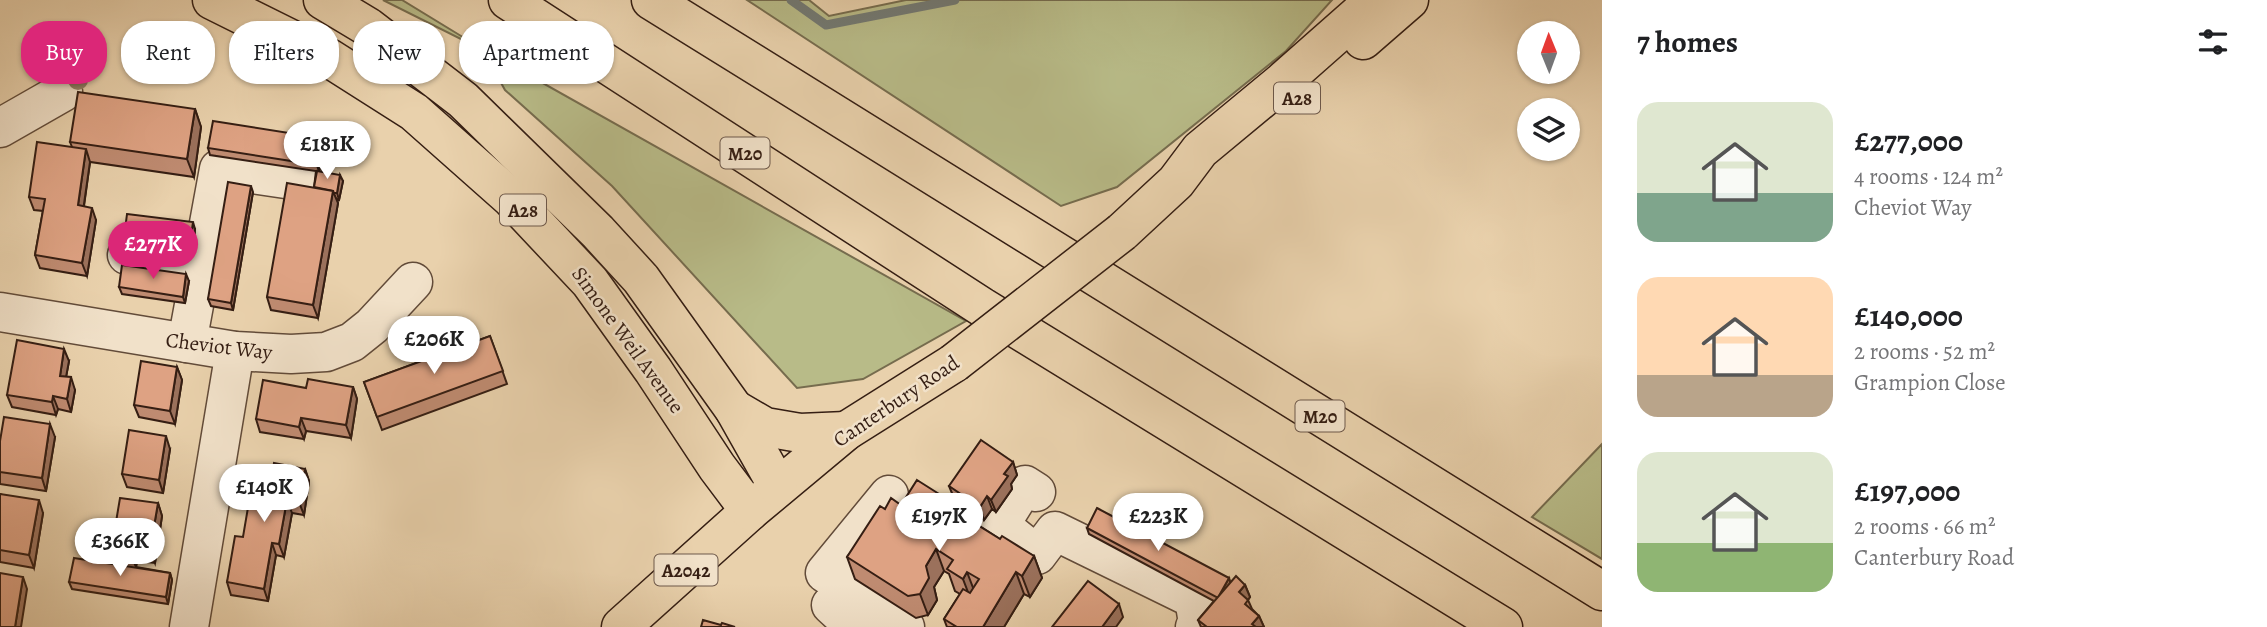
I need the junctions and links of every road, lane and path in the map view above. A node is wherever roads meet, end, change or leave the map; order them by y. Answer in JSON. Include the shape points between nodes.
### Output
{"nodes":[{"id":1,"x":212,"y":0,"type":"edge"},
{"id":2,"x":323,"y":0,"type":"edge"},
{"id":3,"x":508,"y":0,"type":"edge"},
{"id":4,"x":651,"y":0,"type":"edge"},
{"id":5,"x":1375,"y":0,"type":"edge"},
{"id":6,"x":1409,"y":0,"type":"edge"},
{"id":7,"x":63,"y":92,"type":"dead end"},
{"id":8,"x":0,"y":128,"type":"edge"},
{"id":9,"x":306,"y":182,"type":"dead end"},
{"id":10,"x":1176,"y":182,"type":"junction"},
{"id":11,"x":127,"y":255,"type":"dead end"},
{"id":12,"x":201,"y":263,"type":"junction"},
{"id":13,"x":413,"y":282,"type":"dead end"},
{"id":14,"x":0,"y":312,"type":"edge"},
{"id":15,"x":187,"y":343,"type":"junction"},
{"id":16,"x":235,"y":351,"type":"junction"},
{"id":17,"x":734,"y":409,"type":"junction"},
{"id":18,"x":846,"y":431,"type":"junction"},
{"id":19,"x":1036,"y":492,"type":"dead end"},
{"id":20,"x":889,"y":495,"type":"dead end"},
{"id":21,"x":764,"y":499,"type":"junction"},
{"id":22,"x":1602,"y":591,"type":"edge"},
{"id":23,"x":200,"y":616,"type":"edge"},
{"id":24,"x":621,"y":627,"type":"edge"},
{"id":25,"x":905,"y":627,"type":"edge"},
{"id":26,"x":1195,"y":627,"type":"edge"},
{"id":27,"x":1503,"y":627,"type":"edge"}],
"edges":[{"from":1,"to":21,"type":"main road","name":"Simone Weil Avenue","number":"A28","via":[[330,58],[414,112],[511,198],[590,282],[717,467]]},
{"from":2,"to":17,"type":"main road","name":"Simone Weil Avenue","number":"A28","via":[[368,27],[463,100],[598,232],[641,279]]},
{"from":3,"to":27,"type":"main road","number":"M20","via":[[982,307]]},
{"from":4,"to":22,"type":"main road","number":"M20"},
{"from":5,"to":10,"type":"main road","name":"Canterbury Road","number":"A28","via":[[1200,150]]},
{"from":6,"to":10,"type":"main road","name":"Canterbury Road","number":"A28","via":[[1213,167]]},
{"from":7,"to":8,"type":"street"},
{"from":9,"to":12,"type":"street","via":[[219,169]]},
{"from":10,"to":18,"type":"main road","name":"Canterbury Road","number":"A28","bridge":true,"via":[[1122,232],[954,363]]},
{"from":11,"to":12,"type":"street"},
{"from":12,"to":15,"type":"street"},
{"from":13,"to":16,"type":"street","name":"Cheviot Way","via":[[352,342],[326,352]]},
{"from":14,"to":15,"type":"street","name":"Cheviot Way"},
{"from":15,"to":16,"type":"street","name":"Cheviot Way"},
{"from":16,"to":23,"type":"street"},
{"from":17,"to":18,"type":"main road","via":[[765,427],[800,433]]},
{"from":17,"to":21,"type":"main road","name":"Simone Weil Avenue","number":"A28"},
{"from":18,"to":21,"type":"main road","name":"Canterbury Road","number":"A28"},
{"from":19,"to":26,"type":"street","via":[[1025,485],[1000,525],[1037,555],[1055,531],[1194,599]]},
{"from":20,"to":25,"type":"street","via":[[825,573]]},
{"from":21,"to":24,"type":"main road","name":"Canterbury Road","number":"A2042"}]}
